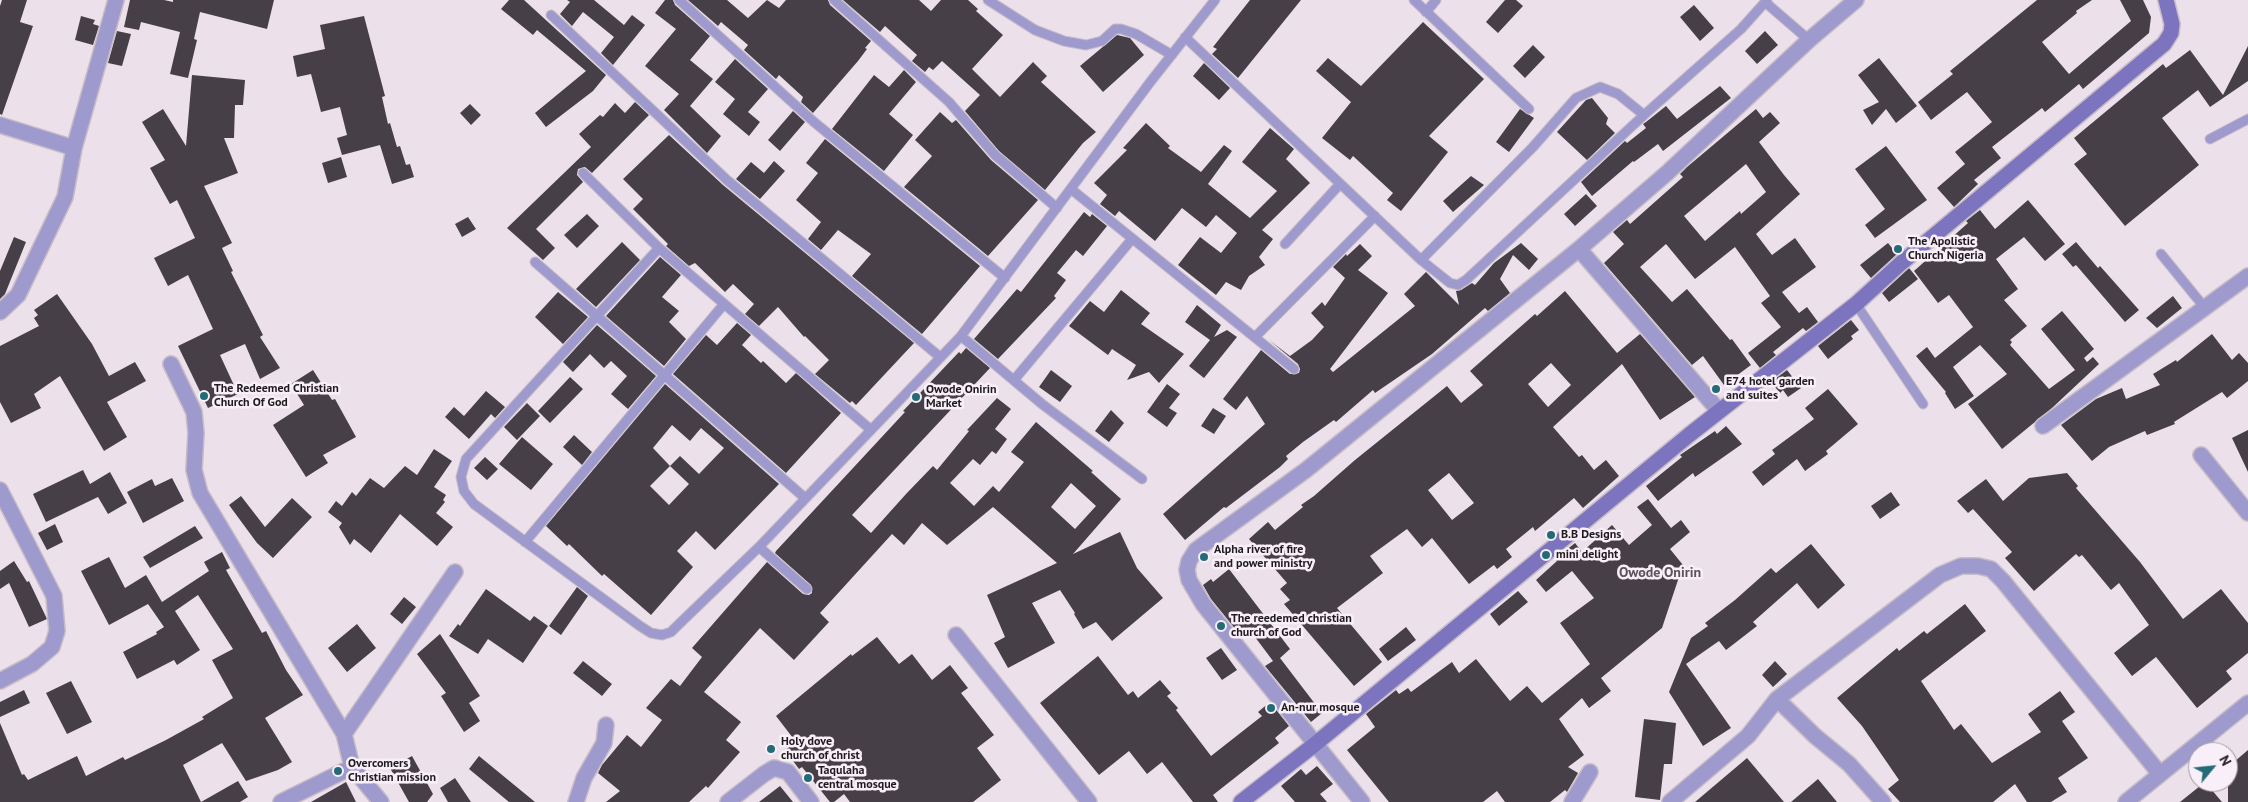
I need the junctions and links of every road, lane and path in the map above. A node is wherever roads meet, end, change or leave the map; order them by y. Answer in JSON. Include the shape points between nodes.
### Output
{"nodes":[{"id":1,"x":116,"y":0,"type":"edge"},
{"id":2,"x":679,"y":0,"type":"edge"},
{"id":3,"x":834,"y":0,"type":"edge"},
{"id":4,"x":988,"y":0,"type":"edge"},
{"id":5,"x":1215,"y":0,"type":"edge"},
{"id":6,"x":1414,"y":0,"type":"edge"},
{"id":7,"x":1436,"y":0,"type":"edge"},
{"id":8,"x":1856,"y":0,"type":"edge"},
{"id":9,"x":2166,"y":0,"type":"edge"},
{"id":10,"x":1766,"y":1,"type":"edge"},
{"id":11,"x":1426,"y":12,"type":"junction"},
{"id":12,"x":551,"y":14,"type":"dead end"},
{"id":13,"x":1185,"y":37,"type":"junction"},
{"id":14,"x":1809,"y":40,"type":"junction"},
{"id":15,"x":1172,"y":55,"type":"junction"},
{"id":16,"x":1529,"y":109,"type":"dead end"},
{"id":17,"x":1644,"y":115,"type":"junction"},
{"id":18,"x":2248,"y":118,"type":"edge"},
{"id":19,"x":0,"y":125,"type":"edge"},
{"id":20,"x":2210,"y":139,"type":"dead end"},
{"id":21,"x":74,"y":148,"type":"junction"},
{"id":22,"x":583,"y":173,"type":"dead end"},
{"id":23,"x":1340,"y":184,"type":"junction"},
{"id":24,"x":1071,"y":189,"type":"junction"},
{"id":25,"x":1057,"y":208,"type":"junction"},
{"id":26,"x":1375,"y":216,"type":"junction"},
{"id":27,"x":1132,"y":239,"type":"junction"},
{"id":28,"x":1285,"y":244,"type":"dead end"},
{"id":29,"x":659,"y":248,"type":"junction"},
{"id":30,"x":1579,"y":249,"type":"junction"},
{"id":31,"x":2161,"y":254,"type":"dead end"},
{"id":32,"x":1421,"y":260,"type":"junction"},
{"id":33,"x":535,"y":262,"type":"dead end"},
{"id":34,"x":2248,"y":276,"type":"edge"},
{"id":35,"x":1005,"y":278,"type":"junction"},
{"id":36,"x":724,"y":304,"type":"junction"},
{"id":37,"x":1856,"y":304,"type":"junction"},
{"id":38,"x":2205,"y":308,"type":"junction"},
{"id":39,"x":0,"y":312,"type":"edge"},
{"id":40,"x":596,"y":317,"type":"junction"},
{"id":41,"x":961,"y":336,"type":"junction"},
{"id":42,"x":1255,"y":337,"type":"junction"},
{"id":43,"x":940,"y":357,"type":"junction"},
{"id":44,"x":171,"y":364,"type":"dead end"},
{"id":45,"x":1294,"y":369,"type":"dead end"},
{"id":46,"x":664,"y":375,"type":"junction"},
{"id":47,"x":1014,"y":380,"type":"junction"},
{"id":48,"x":1923,"y":404,"type":"dead end"},
{"id":49,"x":1719,"y":411,"type":"junction"},
{"id":50,"x":2043,"y":426,"type":"dead end"},
{"id":51,"x":870,"y":428,"type":"junction"},
{"id":52,"x":2201,"y":455,"type":"dead end"},
{"id":53,"x":1142,"y":479,"type":"dead end"},
{"id":54,"x":0,"y":490,"type":"edge"},
{"id":55,"x":805,"y":498,"type":"junction"},
{"id":56,"x":2248,"y":513,"type":"edge"},
{"id":57,"x":525,"y":542,"type":"junction"},
{"id":58,"x":759,"y":547,"type":"junction"},
{"id":59,"x":455,"y":572,"type":"dead end"},
{"id":60,"x":806,"y":589,"type":"dead end"},
{"id":61,"x":956,"y":636,"type":"dead end"},
{"id":62,"x":0,"y":681,"type":"edge"},
{"id":63,"x":1777,"y":699,"type":"junction"},
{"id":64,"x":2248,"y":703,"type":"edge"},
{"id":65,"x":606,"y":725,"type":"dead end"},
{"id":66,"x":344,"y":734,"type":"junction"},
{"id":67,"x":1314,"y":745,"type":"junction"},
{"id":68,"x":352,"y":767,"type":"junction"},
{"id":69,"x":1590,"y":772,"type":"dead end"},
{"id":70,"x":2160,"y":774,"type":"junction"},
{"id":71,"x":281,"y":802,"type":"edge"},
{"id":72,"x":381,"y":802,"type":"edge"},
{"id":73,"x":576,"y":802,"type":"edge"},
{"id":74,"x":728,"y":802,"type":"edge"},
{"id":75,"x":811,"y":802,"type":"edge"},
{"id":76,"x":1089,"y":802,"type":"edge"},
{"id":77,"x":1242,"y":802,"type":"edge"},
{"id":78,"x":1362,"y":802,"type":"edge"},
{"id":79,"x":1572,"y":802,"type":"edge"},
{"id":80,"x":1670,"y":802,"type":"edge"},
{"id":81,"x":1883,"y":802,"type":"edge"},
{"id":82,"x":2126,"y":802,"type":"edge"}],
"edges":[{"from":1,"to":21,"type":"street"},
{"from":2,"to":35,"type":"lane","via":[[814,122]]},
{"from":3,"to":25,"type":"lane","via":[[949,102],[995,155]]},
{"from":4,"to":15,"type":"lane","via":[[1035,30],[1064,41],[1086,45],[1102,41],[1115,29],[1121,29]]},
{"from":5,"to":13,"type":"lane"},
{"from":6,"to":11,"type":"lane"},
{"from":7,"to":11,"type":"lane"},
{"from":8,"to":14,"type":"street"},
{"from":9,"to":37,"type":"street","via":[[2172,32],[2164,44]]},
{"from":10,"to":14,"type":"lane"},
{"from":10,"to":17,"type":"lane","via":[[1741,29]]},
{"from":11,"to":16,"type":"lane"},
{"from":12,"to":43,"type":"lane","via":[[727,180]]},
{"from":13,"to":15,"type":"lane"},
{"from":13,"to":23,"type":"lane"},
{"from":14,"to":30,"type":"street","via":[[1667,173]]},
{"from":15,"to":24,"type":"lane"},
{"from":17,"to":32,"type":"lane","via":[[1466,280],[1458,285],[1450,283]]},
{"from":17,"to":32,"type":"lane","via":[[1618,94],[1600,87],[1576,98],[1533,147]]},
{"from":18,"to":20,"type":"lane"},
{"from":19,"to":21,"type":"street"},
{"from":21,"to":39,"type":"street","via":[[66,197],[60,211],[18,295]]},
{"from":22,"to":29,"type":"lane"},
{"from":23,"to":26,"type":"lane"},
{"from":23,"to":28,"type":"lane"},
{"from":24,"to":25,"type":"lane"},
{"from":24,"to":27,"type":"lane"},
{"from":25,"to":35,"type":"lane"},
{"from":26,"to":32,"type":"lane"},
{"from":26,"to":42,"type":"lane"},
{"from":27,"to":42,"type":"lane"},
{"from":27,"to":47,"type":"lane"},
{"from":29,"to":36,"type":"lane"},
{"from":29,"to":40,"type":"lane"},
{"from":30,"to":49,"type":"street"},
{"from":30,"to":67,"type":"street","via":[[1306,470],[1196,550],[1188,561],[1189,580],[1195,593]]},
{"from":31,"to":38,"type":"lane"},
{"from":33,"to":40,"type":"lane"},
{"from":34,"to":38,"type":"street"},
{"from":35,"to":41,"type":"lane"},
{"from":36,"to":46,"type":"lane"},
{"from":36,"to":51,"type":"lane"},
{"from":37,"to":48,"type":"lane"},
{"from":37,"to":49,"type":"street"},
{"from":38,"to":50,"type":"street"},
{"from":40,"to":46,"type":"lane"},
{"from":40,"to":57,"type":"lane","via":[[463,465],[464,491],[474,504]]},
{"from":41,"to":43,"type":"lane"},
{"from":41,"to":47,"type":"lane"},
{"from":42,"to":45,"type":"lane"},
{"from":43,"to":51,"type":"lane"},
{"from":44,"to":66,"type":"street","via":[[194,412],[194,470],[200,493]]},
{"from":46,"to":55,"type":"lane"},
{"from":46,"to":57,"type":"lane"},
{"from":47,"to":53,"type":"lane"},
{"from":49,"to":67,"type":"street"},
{"from":51,"to":55,"type":"lane"},
{"from":52,"to":56,"type":"street"},
{"from":54,"to":62,"type":"street","via":[[54,596],[57,631],[52,647],[32,664]]},
{"from":55,"to":58,"type":"lane"},
{"from":57,"to":58,"type":"lane","via":[[640,626],[662,635],[677,626]]},
{"from":58,"to":60,"type":"lane"},
{"from":59,"to":66,"type":"street"},
{"from":61,"to":76,"type":"street"},
{"from":63,"to":70,"type":"street","via":[[1940,575],[1962,566],[1978,566],[1991,569],[2004,581]]},
{"from":63,"to":80,"type":"street","via":[[1748,736]]},
{"from":63,"to":81,"type":"street","via":[[1849,764]]},
{"from":64,"to":70,"type":"street"},
{"from":65,"to":73,"type":"street","via":[[604,742],[584,778]]},
{"from":66,"to":68,"type":"street"},
{"from":67,"to":77,"type":"street"},
{"from":67,"to":78,"type":"street"},
{"from":68,"to":71,"type":"street"},
{"from":68,"to":72,"type":"street"},
{"from":69,"to":79,"type":"street"},
{"from":70,"to":82,"type":"street"},
{"from":74,"to":75,"type":"street","via":[[774,768],[788,772]]}]}
